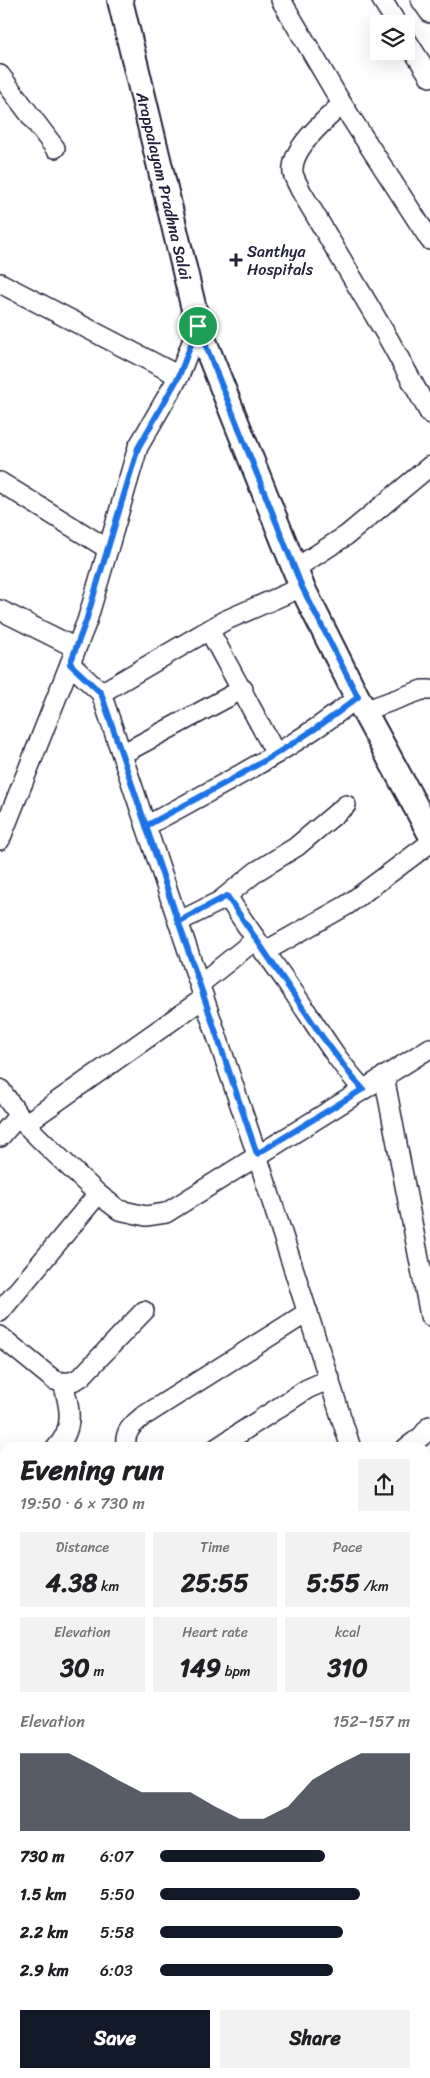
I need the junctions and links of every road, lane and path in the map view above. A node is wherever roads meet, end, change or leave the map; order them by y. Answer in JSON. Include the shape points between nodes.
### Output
{"nodes":[{"id":1,"x":120,"y":0,"type":"edge"},
{"id":2,"x":281,"y":0,"type":"edge"},
{"id":3,"x":382,"y":0,"type":"edge"},
{"id":4,"x":421,"y":0,"type":"edge"},
{"id":5,"x":430,"y":13,"type":"edge"},
{"id":6,"x":391,"y":15,"type":"edge"},
{"id":7,"x":415,"y":53,"type":"edge"},
{"id":8,"x":0,"y":75,"type":"edge"},
{"id":9,"x":430,"y":77,"type":"edge"},
{"id":10,"x":342,"y":104,"type":"junction"},
{"id":11,"x":55,"y":148,"type":"dead end"},
{"id":12,"x":430,"y":240,"type":"edge"},
{"id":13,"x":0,"y":283,"type":"edge"},
{"id":14,"x":198,"y":326,"type":"junction"},
{"id":15,"x":179,"y":376,"type":"junction"},
{"id":16,"x":430,"y":414,"type":"edge"},
{"id":17,"x":430,"y":466,"type":"edge"},
{"id":18,"x":0,"y":482,"type":"edge"},
{"id":19,"x":108,"y":549,"type":"junction"},
{"id":20,"x":299,"y":578,"type":"junction"},
{"id":21,"x":0,"y":610,"type":"edge"},
{"id":22,"x":209,"y":630,"type":"junction"},
{"id":23,"x":73,"y":656,"type":"junction"},
{"id":24,"x":243,"y":689,"type":"junction"},
{"id":25,"x":430,"y":690,"type":"edge"},
{"id":26,"x":101,"y":693,"type":"junction"},
{"id":27,"x":361,"y":704,"type":"junction"},
{"id":28,"x":122,"y":754,"type":"junction"},
{"id":29,"x":276,"y":754,"type":"junction"},
{"id":30,"x":346,"y":805,"type":"dead end"},
{"id":31,"x":146,"y":826,"type":"junction"},
{"id":32,"x":430,"y":833,"type":"edge"},
{"id":33,"x":0,"y":838,"type":"edge"},
{"id":34,"x":430,"y":843,"type":"edge"},
{"id":35,"x":227,"y":896,"type":"junction"},
{"id":36,"x":178,"y":922,"type":"junction"},
{"id":37,"x":260,"y":946,"type":"junction"},
{"id":38,"x":202,"y":991,"type":"junction"},
{"id":39,"x":430,"y":1048,"type":"edge"},
{"id":40,"x":384,"y":1076,"type":"junction"},
{"id":41,"x":0,"y":1089,"type":"edge"},
{"id":42,"x":363,"y":1089,"type":"junction"},
{"id":43,"x":22,"y":1119,"type":"junction"},
{"id":44,"x":0,"y":1137,"type":"edge"},
{"id":45,"x":257,"y":1154,"type":"junction"},
{"id":46,"x":98,"y":1194,"type":"junction"},
{"id":47,"x":144,"y":1311,"type":"dead end"},
{"id":48,"x":0,"y":1312,"type":"edge"},
{"id":49,"x":308,"y":1312,"type":"junction"},
{"id":50,"x":430,"y":1316,"type":"edge"},
{"id":51,"x":0,"y":1336,"type":"edge"},
{"id":52,"x":330,"y":1379,"type":"junction"},
{"id":53,"x":63,"y":1383,"type":"junction"},
{"id":54,"x":430,"y":1426,"type":"edge"},
{"id":55,"x":61,"y":1442,"type":"edge"},
{"id":56,"x":125,"y":1442,"type":"edge"},
{"id":57,"x":226,"y":1442,"type":"edge"},
{"id":58,"x":350,"y":1442,"type":"edge"},
{"id":59,"x":414,"y":1442,"type":"edge"}],
"edges":[{"from":1,"to":14,"type":"main road","name":"Arappalayam Pradhna Salai"},
{"from":2,"to":10,"type":"street"},
{"from":3,"to":6,"type":"street"},
{"from":4,"to":5,"type":"street"},
{"from":7,"to":9,"type":"street"},
{"from":8,"to":11,"type":"street"},
{"from":10,"to":12,"type":"street"},
{"from":10,"to":16,"type":"street","via":[[303,143],[293,172],[300,191]]},
{"from":13,"to":15,"type":"street"},
{"from":14,"to":15,"type":"street"},
{"from":14,"to":20,"type":"main road","name":"Arappalayam Pradhna Salai"},
{"from":15,"to":19,"type":"street","via":[[138,448]]},
{"from":17,"to":20,"type":"street"},
{"from":18,"to":19,"type":"street"},
{"from":19,"to":23,"type":"street"},
{"from":20,"to":22,"type":"street"},
{"from":20,"to":27,"type":"main road","name":"Arappalayam Pradhna Salai"},
{"from":21,"to":23,"type":"street"},
{"from":22,"to":24,"type":"street"},
{"from":22,"to":26,"type":"street"},
{"from":23,"to":26,"type":"street"},
{"from":23,"to":33,"type":"street"},
{"from":24,"to":28,"type":"street"},
{"from":24,"to":29,"type":"street"},
{"from":25,"to":27,"type":"street"},
{"from":26,"to":28,"type":"street"},
{"from":27,"to":29,"type":"street"},
{"from":27,"to":32,"type":"main road","name":"Arappalayam Pradhna Salai"},
{"from":28,"to":31,"type":"street"},
{"from":29,"to":31,"type":"street"},
{"from":30,"to":35,"type":"street","via":[[296,847],[257,871]]},
{"from":31,"to":36,"type":"street"},
{"from":34,"to":37,"type":"street","via":[[347,905]]},
{"from":35,"to":36,"type":"street"},
{"from":35,"to":37,"type":"street"},
{"from":36,"to":38,"type":"street"},
{"from":37,"to":38,"type":"street"},
{"from":37,"to":42,"type":"street","via":[[321,1035]]},
{"from":38,"to":43,"type":"street"},
{"from":38,"to":45,"type":"street"},
{"from":39,"to":40,"type":"street"},
{"from":40,"to":42,"type":"street"},
{"from":40,"to":50,"type":"street"},
{"from":41,"to":43,"type":"street"},
{"from":42,"to":45,"type":"street"},
{"from":43,"to":44,"type":"street"},
{"from":43,"to":46,"type":"street"},
{"from":45,"to":46,"type":"street","via":[[166,1213],[136,1215],[119,1210]]},
{"from":45,"to":49,"type":"street"},
{"from":46,"to":48,"type":"street"},
{"from":47,"to":53,"type":"street","via":[[82,1376],[72,1383]]},
{"from":49,"to":52,"type":"street"},
{"from":49,"to":56,"type":"street","via":[[142,1417],[128,1430]]},
{"from":51,"to":53,"type":"street","via":[[54,1380]]},
{"from":52,"to":57,"type":"street","via":[[307,1389]]},
{"from":52,"to":58,"type":"street"},
{"from":53,"to":55,"type":"street","via":[[70,1425]]},
{"from":54,"to":59,"type":"street"}]}
